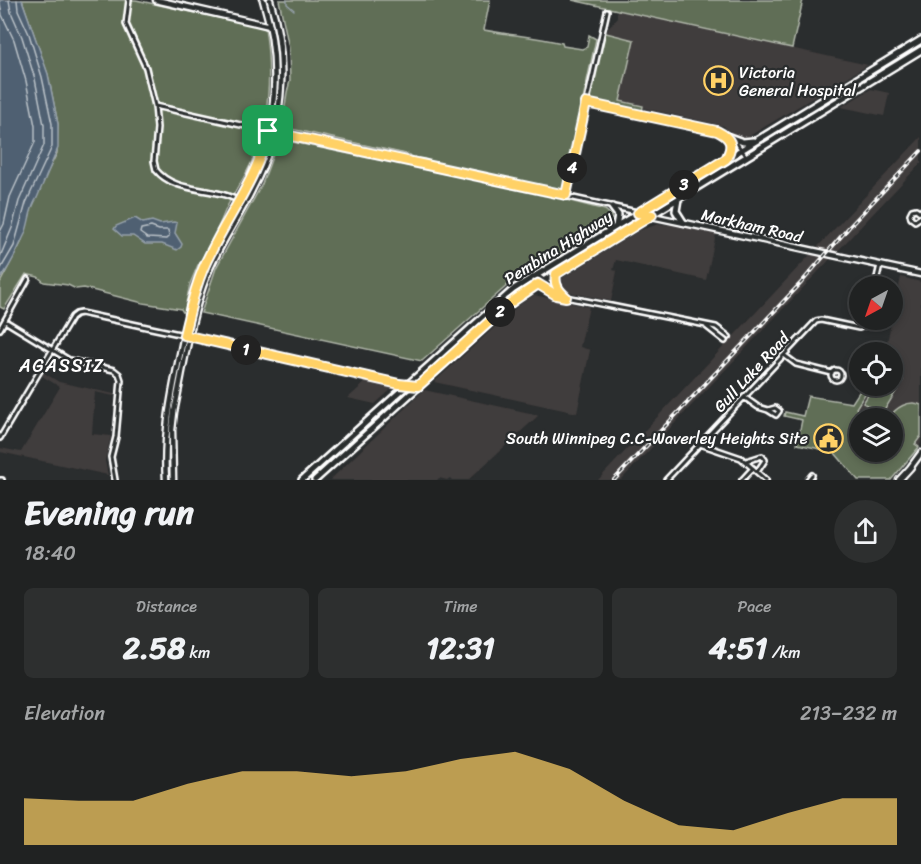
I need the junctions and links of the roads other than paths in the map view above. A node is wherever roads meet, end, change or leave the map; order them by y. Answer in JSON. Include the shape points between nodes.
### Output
{"nodes":[{"id":1,"x":129,"y":0,"type":"edge"},
{"id":2,"x":156,"y":0,"type":"edge"},
{"id":3,"x":264,"y":0,"type":"edge"},
{"id":4,"x":270,"y":0,"type":"edge"},
{"id":5,"x":607,"y":11,"type":"dead end"},
{"id":6,"x":270,"y":26,"type":"junction"},
{"id":7,"x":921,"y":39,"type":"edge"},
{"id":8,"x":921,"y":50,"type":"edge"},
{"id":9,"x":586,"y":103,"type":"junction"},
{"id":10,"x":155,"y":106,"type":"junction"},
{"id":11,"x":799,"y":114,"type":"junction"},
{"id":12,"x":803,"y":123,"type":"junction"},
{"id":13,"x":272,"y":132,"type":"junction"},
{"id":14,"x":729,"y":136,"type":"junction"},
{"id":15,"x":757,"y":140,"type":"junction"},
{"id":16,"x":741,"y":150,"type":"junction"},
{"id":17,"x":747,"y":157,"type":"junction"},
{"id":18,"x":726,"y":159,"type":"junction"},
{"id":19,"x":566,"y":195,"type":"junction"},
{"id":20,"x":678,"y":200,"type":"junction"},
{"id":21,"x":239,"y":201,"type":"junction"},
{"id":22,"x":612,"y":207,"type":"junction"},
{"id":23,"x":638,"y":213,"type":"junction"},
{"id":24,"x":652,"y":215,"type":"junction"},
{"id":25,"x":683,"y":222,"type":"junction"},
{"id":26,"x":616,"y":227,"type":"junction"},
{"id":27,"x":880,"y":266,"type":"junction"},
{"id":28,"x":556,"y":274,"type":"junction"},
{"id":29,"x":921,"y":274,"type":"edge"},
{"id":30,"x":537,"y":275,"type":"junction"},
{"id":31,"x":878,"y":276,"type":"edge"},
{"id":32,"x":28,"y":279,"type":"dead end"},
{"id":33,"x":529,"y":280,"type":"junction"},
{"id":34,"x":544,"y":280,"type":"junction"},
{"id":35,"x":538,"y":284,"type":"junction"},
{"id":36,"x":559,"y":291,"type":"junction"},
{"id":37,"x":566,"y":297,"type":"junction"},
{"id":38,"x":5,"y":321,"type":"junction"},
{"id":39,"x":705,"y":326,"type":"junction"},
{"id":40,"x":849,"y":326,"type":"edge"},
{"id":41,"x":0,"y":329,"type":"edge"},
{"id":42,"x":187,"y":336,"type":"junction"},
{"id":43,"x":729,"y":337,"type":"dead end"},
{"id":44,"x":725,"y":341,"type":"dead end"},
{"id":45,"x":53,"y":350,"type":"junction"},
{"id":46,"x":784,"y":355,"type":"junction"},
{"id":47,"x":832,"y":373,"type":"dead end"},
{"id":48,"x":406,"y":385,"type":"junction"},
{"id":49,"x":418,"y":386,"type":"junction"},
{"id":50,"x":744,"y":397,"type":"junction"},
{"id":51,"x":768,"y":410,"type":"dead end"},
{"id":52,"x":0,"y":438,"type":"edge"},
{"id":53,"x":700,"y":444,"type":"junction"},
{"id":54,"x":921,"y":453,"type":"edge"},
{"id":55,"x":746,"y":461,"type":"junction"},
{"id":56,"x":753,"y":468,"type":"junction"},
{"id":57,"x":757,"y":472,"type":"junction"},
{"id":58,"x":813,"y":475,"type":"dead end"},
{"id":59,"x":114,"y":480,"type":"edge"},
{"id":60,"x":166,"y":480,"type":"edge"},
{"id":61,"x":172,"y":480,"type":"edge"},
{"id":62,"x":302,"y":480,"type":"edge"},
{"id":63,"x":315,"y":480,"type":"edge"},
{"id":64,"x":666,"y":480,"type":"edge"},
{"id":65,"x":742,"y":480,"type":"edge"},
{"id":66,"x":766,"y":480,"type":"edge"},
{"id":67,"x":808,"y":480,"type":"edge"},
{"id":68,"x":899,"y":480,"type":"edge"}],
"edges":[{"from":1,"to":10,"type":"street","via":[[126,24],[146,68]]},
{"from":2,"to":6,"type":"main road"},
{"from":3,"to":6,"type":"main road"},
{"from":4,"to":13,"type":"main road","via":[[281,67],[280,99]]},
{"from":5,"to":9,"type":"street"},
{"from":6,"to":13,"type":"main road","via":[[275,78]]},
{"from":7,"to":11,"type":"main road","name":"Pembina Highway"},
{"from":8,"to":12,"type":"main road","name":"Pembina Highway"},
{"from":9,"to":14,"type":"street"},
{"from":9,"to":19,"type":"street"},
{"from":10,"to":13,"type":"street","name":"Markham Road"},
{"from":10,"to":21,"type":"street","via":[[154,165],[159,174],[171,183],[220,192]]},
{"from":11,"to":12,"type":"main road"},
{"from":11,"to":15,"type":"main road","name":"Pembina Highway"},
{"from":12,"to":17,"type":"main road","name":"Pembina Highway"},
{"from":13,"to":19,"type":"street","name":"Markham Road"},
{"from":13,"to":21,"type":"main road"},
{"from":13,"to":42,"type":"main road","via":[[259,177],[209,270]]},
{"from":14,"to":15,"type":"main road","via":[[743,142]]},
{"from":14,"to":16,"type":"street"},
{"from":14,"to":18,"type":"main road","via":[[731,147]]},
{"from":15,"to":16,"type":"main road","name":"Pembina Highway"},
{"from":16,"to":17,"type":"street"},
{"from":16,"to":18,"type":"main road","name":"Pembina Highway"},
{"from":17,"to":20,"type":"main road","name":"Pembina Highway"},
{"from":18,"to":23,"type":"main road","name":"Pembina Highway"},
{"from":19,"to":22,"type":"street","name":"Markham Road"},
{"from":20,"to":24,"type":"main road","name":"Pembina Highway"},
{"from":20,"to":25,"type":"main road","via":[[676,211]]},
{"from":21,"to":42,"type":"main road","via":[[202,272]]},
{"from":22,"to":23,"type":"street","name":"Markham Road"},
{"from":22,"to":26,"type":"main road","via":[[618,215]]},
{"from":23,"to":24,"type":"main road","name":"Markham Road"},
{"from":23,"to":26,"type":"main road","name":"Pembina Highway"},
{"from":24,"to":25,"type":"main road","name":"Markham Road"},
{"from":24,"to":28,"type":"main road","name":"Pembina Highway"},
{"from":25,"to":27,"type":"main road","name":"Markham Road"},
{"from":26,"to":30,"type":"main road","name":"Pembina Highway"},
{"from":27,"to":29,"type":"main road","name":"Markham Road"},
{"from":27,"to":31,"type":"street"},
{"from":28,"to":34,"type":"main road","name":"Pembina Highway"},
{"from":28,"to":36,"type":"main road"},
{"from":30,"to":33,"type":"main road","name":"Pembina Highway"},
{"from":30,"to":34,"type":"street"},
{"from":32,"to":38,"type":"street"},
{"from":33,"to":35,"type":"street"},
{"from":33,"to":48,"type":"main road","name":"Pembina Highway","via":[[504,296]]},
{"from":34,"to":35,"type":"main road","name":"Pembina Highway"},
{"from":34,"to":36,"type":"street"},
{"from":35,"to":37,"type":"street"},
{"from":35,"to":49,"type":"main road","name":"Pembina Highway","via":[[510,303]]},
{"from":36,"to":37,"type":"street"},
{"from":37,"to":39,"type":"street"},
{"from":38,"to":41,"type":"street"},
{"from":38,"to":45,"type":"street"},
{"from":39,"to":43,"type":"street","via":[[720,328]]},
{"from":39,"to":44,"type":"street"},
{"from":40,"to":46,"type":"street","name":"Gull Lake Road","via":[[816,321]]},
{"from":42,"to":45,"type":"street","via":[[81,313],[72,317]]},
{"from":42,"to":48,"type":"street"},
{"from":42,"to":60,"type":"main road","via":[[167,423]]},
{"from":42,"to":61,"type":"main road","via":[[172,430]]},
{"from":45,"to":52,"type":"street"},
{"from":45,"to":59,"type":"street","via":[[74,362],[119,374],[111,458]]},
{"from":46,"to":47,"type":"street","via":[[796,364]]},
{"from":46,"to":50,"type":"street","name":"Gull Lake Road"},
{"from":48,"to":49,"type":"street"},
{"from":48,"to":62,"type":"main road","name":"Pembina Highway"},
{"from":49,"to":63,"type":"main road","name":"Pembina Highway"},
{"from":50,"to":51,"type":"street"},
{"from":50,"to":53,"type":"street","name":"Gull Lake Road"},
{"from":53,"to":55,"type":"street"},
{"from":53,"to":64,"type":"street","name":"Gull Lake Road"},
{"from":54,"to":68,"type":"main road"},
{"from":55,"to":56,"type":"street"},
{"from":55,"to":57,"type":"street","via":[[762,456],[765,460]]},
{"from":56,"to":57,"type":"street"},
{"from":56,"to":65,"type":"street"},
{"from":57,"to":66,"type":"street"},
{"from":58,"to":67,"type":"street"}]}
